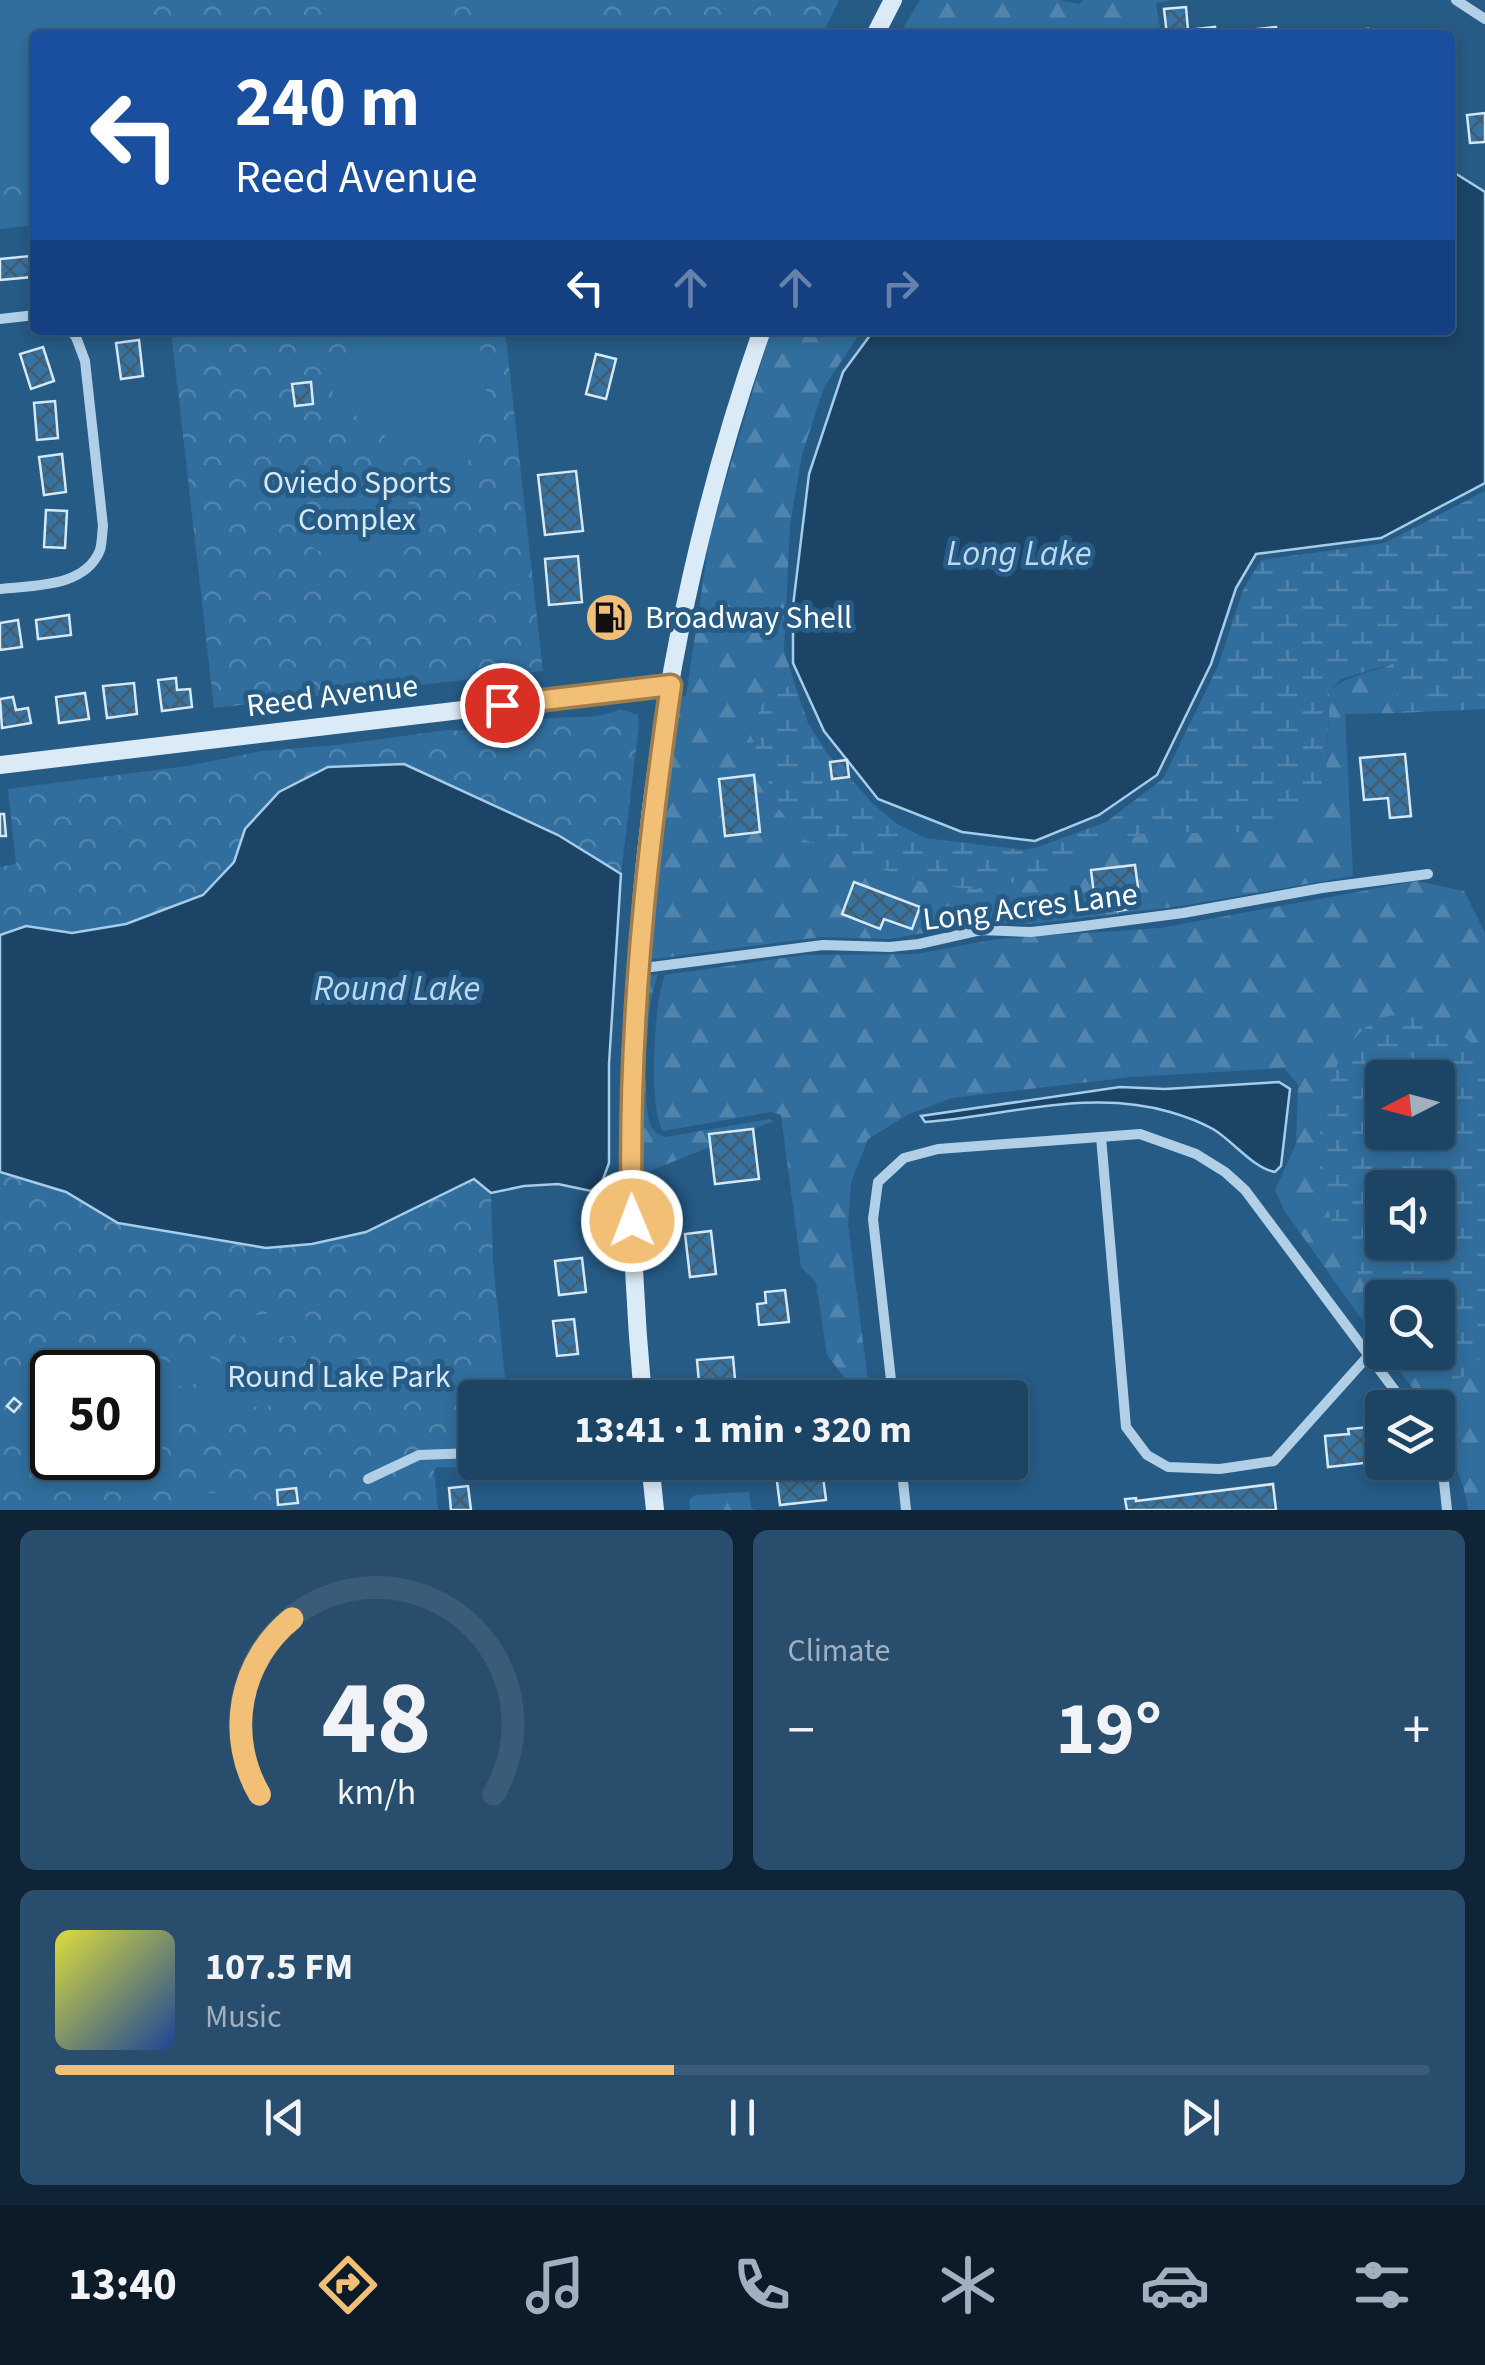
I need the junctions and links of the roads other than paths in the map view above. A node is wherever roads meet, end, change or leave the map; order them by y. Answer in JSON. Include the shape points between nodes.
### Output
{"nodes":[{"id":1,"x":893,"y":0,"type":"edge"},
{"id":2,"x":1456,"y":0,"type":"edge"},
{"id":3,"x":1485,"y":19,"type":"edge"},
{"id":4,"x":878,"y":30,"type":"edge"},
{"id":5,"x":30,"y":316,"type":"edge"},
{"id":6,"x":0,"y":319,"type":"edge"},
{"id":7,"x":75,"y":335,"type":"edge"},
{"id":8,"x":761,"y":335,"type":"edge"},
{"id":9,"x":0,"y":589,"type":"edge"},
{"id":10,"x":671,"y":685,"type":"junction"},
{"id":11,"x":0,"y":766,"type":"edge"},
{"id":12,"x":1428,"y":874,"type":"dead end"},
{"id":13,"x":636,"y":969,"type":"junction"},
{"id":14,"x":1102,"y":1137,"type":"junction"},
{"id":15,"x":1365,"y":1351,"type":"edge"},
{"id":16,"x":1365,"y":1358,"type":"edge"},
{"id":17,"x":1379,"y":1370,"type":"edge"},
{"id":18,"x":641,"y":1380,"type":"edge"},
{"id":19,"x":891,"y":1380,"type":"edge"},
{"id":20,"x":1394,"y":1390,"type":"edge"},
{"id":21,"x":458,"y":1452,"type":"edge"},
{"id":22,"x":368,"y":1480,"type":"dead end"},
{"id":23,"x":652,"y":1480,"type":"edge"},
{"id":24,"x":903,"y":1480,"type":"edge"},
{"id":25,"x":1443,"y":1480,"type":"edge"},
{"id":26,"x":655,"y":1510,"type":"edge"},
{"id":27,"x":906,"y":1510,"type":"edge"},
{"id":28,"x":1447,"y":1510,"type":"edge"}],
"edges":[{"from":1,"to":4,"type":"main road"},
{"from":2,"to":3,"type":"street"},
{"from":5,"to":6,"type":"street"},
{"from":7,"to":9,"type":"street","via":[[86,361],[100,551],[82,573],[64,581]]},
{"from":8,"to":10,"type":"main road","via":[[700,538]]},
{"from":10,"to":11,"type":"main road","name":"Reed Avenue"},
{"from":10,"to":13,"type":"main road"},
{"from":12,"to":13,"type":"street","name":"Long Acres Lane","via":[[1076,927],[980,930],[920,944],[823,944]]},
{"from":13,"to":18,"type":"main road","via":[[630,1143]]},
{"from":14,"to":15,"type":"street","via":[[1140,1134],[1226,1172]]},
{"from":14,"to":16,"type":"street","via":[[1126,1427],[1147,1454],[1185,1468],[1274,1461]]},
{"from":14,"to":19,"type":"street","via":[[938,1149],[904,1158],[878,1182],[873,1219]]},
{"from":17,"to":20,"type":"street"},
{"from":21,"to":22,"type":"street","via":[[419,1455]]},
{"from":23,"to":26,"type":"main road"},
{"from":24,"to":27,"type":"street"},
{"from":25,"to":28,"type":"street"}]}
